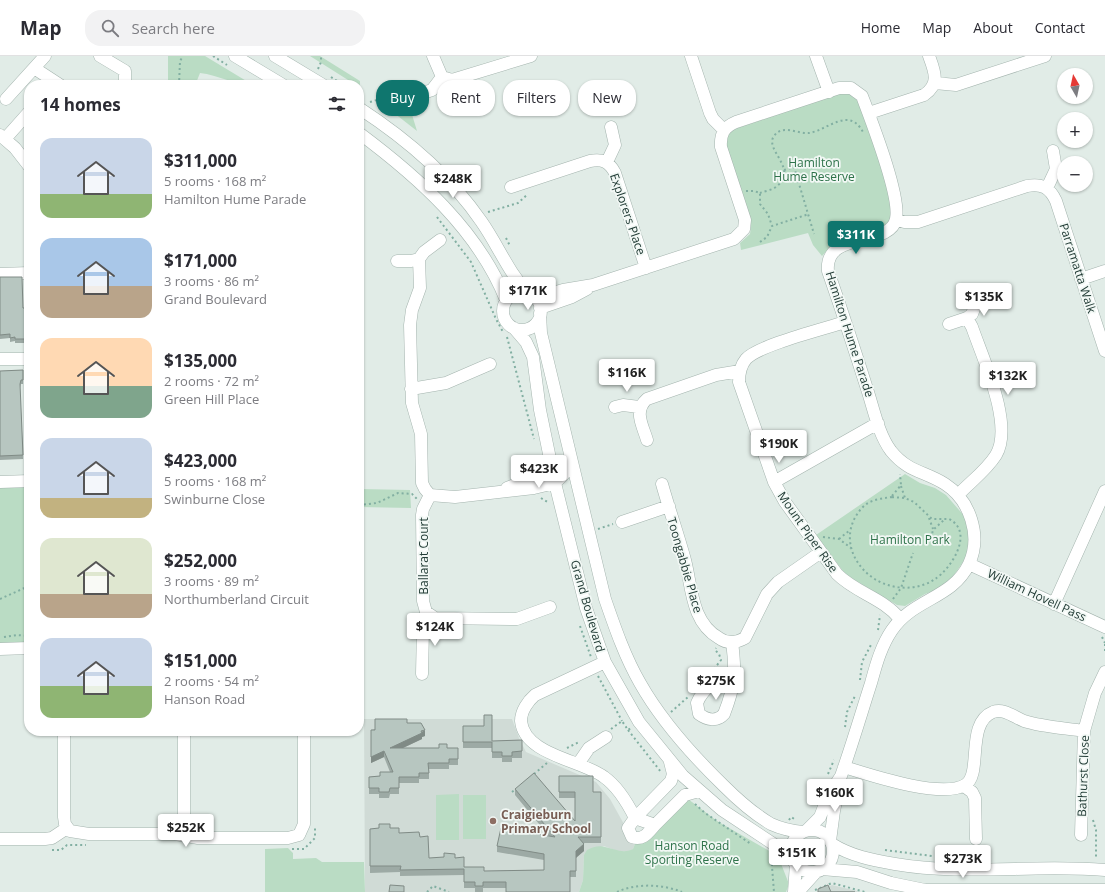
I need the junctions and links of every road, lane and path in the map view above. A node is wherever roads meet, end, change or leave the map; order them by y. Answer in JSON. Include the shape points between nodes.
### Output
{"nodes":[{"id":1,"x":45,"y":56,"type":"edge"},
{"id":2,"x":100,"y":56,"type":"edge"},
{"id":3,"x":183,"y":56,"type":"edge"},
{"id":4,"x":235,"y":56,"type":"edge"},
{"id":5,"x":275,"y":56,"type":"edge"},
{"id":6,"x":320,"y":56,"type":"edge"},
{"id":7,"x":433,"y":56,"type":"edge"},
{"id":8,"x":531,"y":56,"type":"edge"},
{"id":9,"x":691,"y":56,"type":"edge"},
{"id":10,"x":816,"y":56,"type":"edge"},
{"id":11,"x":929,"y":56,"type":"edge"},
{"id":12,"x":1045,"y":56,"type":"edge"},
{"id":13,"x":34,"y":68,"type":"junction"},
{"id":14,"x":318,"y":69,"type":"dead end"},
{"id":15,"x":442,"y":77,"type":"junction"},
{"id":16,"x":50,"y":80,"type":"edge"},
{"id":17,"x":125,"y":80,"type":"edge"},
{"id":18,"x":179,"y":80,"type":"edge"},
{"id":19,"x":275,"y":80,"type":"edge"},
{"id":20,"x":315,"y":80,"type":"edge"},
{"id":21,"x":935,"y":82,"type":"junction"},
{"id":22,"x":429,"y":91,"type":"edge"},
{"id":23,"x":829,"y":92,"type":"junction"},
{"id":24,"x":364,"y":98,"type":"edge"},
{"id":25,"x":6,"y":99,"type":"dead end"},
{"id":26,"x":376,"y":101,"type":"edge"},
{"id":27,"x":364,"y":111,"type":"edge"},
{"id":28,"x":868,"y":113,"type":"junction"},
{"id":29,"x":24,"y":117,"type":"edge"},
{"id":30,"x":611,"y":127,"type":"dead end"},
{"id":31,"x":724,"y":130,"type":"junction"},
{"id":32,"x":876,"y":135,"type":"junction"},
{"id":33,"x":2,"y":137,"type":"edge"},
{"id":34,"x":364,"y":137,"type":"edge"},
{"id":35,"x":1053,"y":151,"type":"dead end"},
{"id":36,"x":24,"y":161,"type":"edge"},
{"id":37,"x":607,"y":162,"type":"junction"},
{"id":38,"x":784,"y":170,"type":"junction"},
{"id":39,"x":511,"y":187,"type":"dead end"},
{"id":40,"x":1047,"y":188,"type":"junction"},
{"id":41,"x":737,"y":193,"type":"junction"},
{"id":42,"x":760,"y":193,"type":"junction"},
{"id":43,"x":528,"y":194,"type":"dead end"},
{"id":44,"x":488,"y":212,"type":"dead end"},
{"id":45,"x":809,"y":214,"type":"junction"},
{"id":46,"x":436,"y":215,"type":"dead end"},
{"id":47,"x":896,"y":219,"type":"junction"},
{"id":48,"x":772,"y":226,"type":"junction"},
{"id":49,"x":814,"y":234,"type":"dead end"},
{"id":50,"x":440,"y":240,"type":"dead end"},
{"id":51,"x":760,"y":242,"type":"dead end"},
{"id":52,"x":419,"y":259,"type":"junction"},
{"id":53,"x":397,"y":261,"type":"dead end"},
{"id":54,"x":646,"y":268,"type":"junction"},
{"id":55,"x":1105,"y":272,"type":"edge"},
{"id":56,"x":24,"y":273,"type":"edge"},
{"id":57,"x":0,"y":274,"type":"edge"},
{"id":58,"x":1081,"y":279,"type":"junction"},
{"id":59,"x":506,"y":300,"type":"junction"},
{"id":60,"x":977,"y":301,"type":"dead end"},
{"id":61,"x":536,"y":303,"type":"junction"},
{"id":62,"x":967,"y":318,"type":"junction"},
{"id":63,"x":845,"y":322,"type":"junction"},
{"id":64,"x":949,"y":324,"type":"dead end"},
{"id":65,"x":514,"y":328,"type":"junction"},
{"id":66,"x":1105,"y":351,"type":"edge"},
{"id":67,"x":0,"y":359,"type":"edge"},
{"id":68,"x":24,"y":359,"type":"edge"},
{"id":69,"x":490,"y":364,"type":"dead end"},
{"id":70,"x":740,"y":371,"type":"junction"},
{"id":71,"x":411,"y":389,"type":"junction"},
{"id":72,"x":615,"y":407,"type":"dead end"},
{"id":73,"x":639,"y":407,"type":"junction"},
{"id":74,"x":878,"y":423,"type":"junction"},
{"id":75,"x":647,"y":440,"type":"dead end"},
{"id":76,"x":534,"y":442,"type":"dead end"},
{"id":77,"x":549,"y":455,"type":"junction"},
{"id":78,"x":572,"y":462,"type":"junction"},
{"id":79,"x":24,"y":481,"type":"edge"},
{"id":80,"x":0,"y":482,"type":"edge"},
{"id":81,"x":774,"y":482,"type":"junction"},
{"id":82,"x":555,"y":483,"type":"junction"},
{"id":83,"x":662,"y":484,"type":"dead end"},
{"id":84,"x":901,"y":485,"type":"dead end"},
{"id":85,"x":495,"y":493,"type":"junction"},
{"id":86,"x":958,"y":495,"type":"junction"},
{"id":87,"x":1104,"y":496,"type":"edge"},
{"id":88,"x":905,"y":498,"type":"junction"},
{"id":89,"x":427,"y":499,"type":"junction"},
{"id":90,"x":364,"y":504,"type":"edge"},
{"id":91,"x":669,"y":506,"type":"junction"},
{"id":92,"x":929,"y":517,"type":"junction"},
{"id":93,"x":944,"y":520,"type":"junction"},
{"id":94,"x":622,"y":522,"type":"joint"},
{"id":95,"x":850,"y":530,"type":"junction"},
{"id":96,"x":933,"y":530,"type":"junction"},
{"id":97,"x":589,"y":531,"type":"junction"},
{"id":98,"x":931,"y":538,"type":"dead end"},
{"id":99,"x":812,"y":539,"type":"junction"},
{"id":100,"x":839,"y":539,"type":"junction"},
{"id":101,"x":852,"y":549,"type":"junction"},
{"id":102,"x":821,"y":552,"type":"junction"},
{"id":103,"x":912,"y":553,"type":"dead end"},
{"id":104,"x":969,"y":564,"type":"junction"},
{"id":105,"x":24,"y":588,"type":"edge"},
{"id":106,"x":901,"y":588,"type":"junction"},
{"id":107,"x":0,"y":599,"type":"edge"},
{"id":108,"x":1054,"y":604,"type":"junction"},
{"id":109,"x":888,"y":606,"type":"junction"},
{"id":110,"x":550,"y":607,"type":"dead end"},
{"id":111,"x":430,"y":615,"type":"junction"},
{"id":112,"x":900,"y":619,"type":"junction"},
{"id":113,"x":878,"y":631,"type":"dead end"},
{"id":114,"x":1103,"y":631,"type":"edge"},
{"id":115,"x":24,"y":636,"type":"edge"},
{"id":116,"x":0,"y":638,"type":"edge"},
{"id":117,"x":874,"y":638,"type":"dead end"},
{"id":118,"x":732,"y":642,"type":"junction"},
{"id":119,"x":1105,"y":644,"type":"edge"},
{"id":120,"x":0,"y":648,"type":"edge"},
{"id":121,"x":24,"y":648,"type":"edge"},
{"id":122,"x":1105,"y":650,"type":"edge"},
{"id":123,"x":605,"y":662,"type":"junction"},
{"id":124,"x":1105,"y":672,"type":"edge"},
{"id":125,"x":734,"y":673,"type":"dead end"},
{"id":126,"x":422,"y":674,"type":"dead end"},
{"id":127,"x":859,"y":686,"type":"dead end"},
{"id":128,"x":857,"y":692,"type":"dead end"},
{"id":129,"x":844,"y":731,"type":"dead end"},
{"id":130,"x":1084,"y":731,"type":"junction"},
{"id":131,"x":64,"y":736,"type":"edge"},
{"id":132,"x":184,"y":736,"type":"edge"},
{"id":133,"x":304,"y":736,"type":"edge"},
{"id":134,"x":606,"y":736,"type":"dead end"},
{"id":135,"x":835,"y":757,"type":"dead end"},
{"id":136,"x":669,"y":761,"type":"junction"},
{"id":137,"x":578,"y":764,"type":"junction"},
{"id":138,"x":842,"y":771,"type":"junction"},
{"id":139,"x":859,"y":771,"type":"junction"},
{"id":140,"x":827,"y":777,"type":"dead end"},
{"id":141,"x":964,"y":786,"type":"junction"},
{"id":142,"x":699,"y":791,"type":"junction"},
{"id":143,"x":847,"y":792,"type":"dead end"},
{"id":144,"x":1092,"y":815,"type":"dead end"},
{"id":145,"x":791,"y":817,"type":"dead end"},
{"id":146,"x":635,"y":818,"type":"junction"},
{"id":147,"x":798,"y":821,"type":"dead end"},
{"id":148,"x":655,"y":825,"type":"junction"},
{"id":149,"x":67,"y":828,"type":"junction"},
{"id":150,"x":805,"y":831,"type":"junction"},
{"id":151,"x":1081,"y":835,"type":"dead end"},
{"id":152,"x":184,"y":836,"type":"junction"},
{"id":153,"x":0,"y":839,"type":"edge"},
{"id":154,"x":976,"y":839,"type":"dead end"},
{"id":155,"x":831,"y":842,"type":"junction"},
{"id":156,"x":775,"y":846,"type":"junction"},
{"id":157,"x":879,"y":849,"type":"dead end"},
{"id":158,"x":934,"y":856,"type":"dead end"},
{"id":159,"x":1089,"y":858,"type":"dead end"},
{"id":160,"x":1096,"y":858,"type":"junction"},
{"id":161,"x":1101,"y":858,"type":"dead end"},
{"id":162,"x":795,"y":863,"type":"junction"},
{"id":163,"x":819,"y":870,"type":"junction"},
{"id":164,"x":1105,"y":870,"type":"edge"},
{"id":165,"x":1105,"y":890,"type":"edge"},
{"id":166,"x":427,"y":892,"type":"edge"},
{"id":167,"x":449,"y":892,"type":"edge"},
{"id":168,"x":617,"y":892,"type":"edge"},
{"id":169,"x":682,"y":892,"type":"edge"},
{"id":170,"x":774,"y":892,"type":"edge"},
{"id":171,"x":794,"y":892,"type":"edge"},
{"id":172,"x":798,"y":892,"type":"edge"},
{"id":173,"x":812,"y":892,"type":"edge"},
{"id":174,"x":865,"y":892,"type":"edge"}],
"edges":[{"from":1,"to":13,"type":"street"},
{"from":2,"to":17,"type":"street","via":[[125,71]]},
{"from":3,"to":18,"type":"path","via":[[180,61]]},
{"from":4,"to":19,"type":"street"},
{"from":5,"to":20,"type":"street"},
{"from":6,"to":14,"type":"path"},
{"from":7,"to":15,"type":"street"},
{"from":8,"to":15,"type":"street","via":[[458,79]]},
{"from":9,"to":31,"type":"street","via":[[710,113]]},
{"from":10,"to":23,"type":"street"},
{"from":11,"to":21,"type":"street"},
{"from":12,"to":21,"type":"street","via":[[956,85]]},
{"from":13,"to":16,"type":"street"},
{"from":13,"to":25,"type":"street"},
{"from":15,"to":22,"type":"street"},
{"from":21,"to":28,"type":"street","via":[[924,95]]},
{"from":23,"to":28,"type":"street","via":[[845,87],[855,89],[862,96]]},
{"from":23,"to":31,"type":"street","via":[[736,122]]},
{"from":24,"to":26,"type":"path","via":[[370,102]]},
{"from":27,"to":61,"type":"street","via":[[394,132],[446,179],[481,221],[509,270]]},
{"from":28,"to":32,"type":"street"},
{"from":29,"to":33,"type":"street"},
{"from":30,"to":37,"type":"street","name":"Explorers Place","via":[[615,145]]},
{"from":31,"to":41,"type":"street","via":[[721,147]]},
{"from":32,"to":38,"type":"path","via":[[866,138],[858,124],[848,120],[808,133],[782,131],[774,136],[772,145],[783,162]]},
{"from":32,"to":47,"type":"street","via":[[892,187]]},
{"from":33,"to":36,"type":"street"},
{"from":34,"to":59,"type":"street","via":[[411,174],[452,216],[491,268]]},
{"from":35,"to":40,"type":"street","via":[[1056,169]]},
{"from":37,"to":39,"type":"street","name":"Explorers Place","via":[[590,161]]},
{"from":37,"to":54,"type":"street","name":"Explorers Place","via":[[615,173]]},
{"from":38,"to":42,"type":"path","via":[[778,186]]},
{"from":38,"to":45,"type":"path","via":[[794,167]]},
{"from":40,"to":47,"type":"street","via":[[1039,185],[1027,186],[918,222]]},
{"from":40,"to":58,"type":"street","name":"Parramatta Walk","via":[[1056,201]]},
{"from":41,"to":42,"type":"path","via":[[750,190]]},
{"from":41,"to":54,"type":"street","via":[[745,220],[744,229],[738,236]]},
{"from":42,"to":48,"type":"path","via":[[760,204],[768,214]]},
{"from":43,"to":44,"type":"path","via":[[518,203]]},
{"from":45,"to":48,"type":"path"},
{"from":45,"to":49,"type":"path"},
{"from":46,"to":76,"type":"path","via":[[471,262],[506,336]]},
{"from":47,"to":63,"type":"street","name":"Hamilton Hume Parade","via":[[887,231],[840,247],[829,259],[828,271]]},
{"from":48,"to":51,"type":"path","via":[[768,237]]},
{"from":50,"to":52,"type":"street"},
{"from":52,"to":53,"type":"street"},
{"from":52,"to":71,"type":"street","via":[[420,288],[410,325]]},
{"from":54,"to":61,"type":"street","via":[[593,285],[572,298]]},
{"from":55,"to":58,"type":"street"},
{"from":56,"to":57,"type":"street"},
{"from":58,"to":66,"type":"street","name":"Parramatta Walk"},
{"from":59,"to":61,"type":"street","via":[[516,293]]},
{"from":59,"to":65,"type":"street","via":[[504,316]]},
{"from":60,"to":62,"type":"street","via":[[972,314]]},
{"from":61,"to":65,"type":"street","via":[[535,323],[525,329]]},
{"from":61,"to":78,"type":"street","name":"Grand Boulevard"},
{"from":62,"to":64,"type":"street"},
{"from":62,"to":86,"type":"street","via":[[1001,415],[1002,434],[990,464]]},
{"from":63,"to":70,"type":"street","via":[[759,350],[746,359]]},
{"from":63,"to":74,"type":"street","name":"Hamilton Hume Parade"},
{"from":65,"to":77,"type":"street","name":"Grand Boulevard","via":[[526,342],[532,357]]},
{"from":67,"to":68,"type":"street"},
{"from":69,"to":71,"type":"street","via":[[446,383]]},
{"from":70,"to":73,"type":"street","via":[[716,375],[646,399]]},
{"from":70,"to":81,"type":"street","name":"Mount Piper Rise","via":[[739,382]]},
{"from":71,"to":89,"type":"street","via":[[412,403],[421,434],[422,482]]},
{"from":72,"to":73,"type":"street"},
{"from":73,"to":75,"type":"street"},
{"from":74,"to":81,"type":"street"},
{"from":74,"to":86,"type":"street","name":"Hamilton Hume Parade","via":[[890,449],[898,458],[919,473],[946,485]]},
{"from":77,"to":82,"type":"street","name":"Grand Boulevard"},
{"from":77,"to":85,"type":"street","via":[[544,472],[539,476]]},
{"from":78,"to":82,"type":"street"},
{"from":78,"to":97,"type":"street","name":"Grand Boulevard"},
{"from":79,"to":80,"type":"street"},
{"from":81,"to":99,"type":"street","name":"Mount Piper Rise"},
{"from":82,"to":85,"type":"street"},
{"from":82,"to":123,"type":"street","name":"Grand Boulevard","via":[[586,608]]},
{"from":83,"to":91,"type":"street","name":"Toongabbie Place"},
{"from":84,"to":88,"type":"path"},
{"from":85,"to":89,"type":"street"},
{"from":86,"to":104,"type":"street","name":"Hamilton Hume Parade","via":[[970,516],[974,534]]},
{"from":87,"to":108,"type":"street"},
{"from":88,"to":92,"type":"path","via":[[914,502]]},
{"from":88,"to":95,"type":"path","via":[[892,497],[868,503],[860,511]]},
{"from":89,"to":90,"type":"path","via":[[417,500],[412,494],[403,493],[377,503]]},
{"from":89,"to":111,"type":"street","name":"Ballarat Court","via":[[422,515],[423,601],[424,608]]},
{"from":91,"to":94,"type":"street","name":"Toongabbie Place"},
{"from":91,"to":118,"type":"street","name":"Toongabbie Place","via":[[698,616],[714,635],[721,640]]},
{"from":92,"to":93,"type":"path"},
{"from":92,"to":96,"type":"path"},
{"from":93,"to":96,"type":"path"},
{"from":93,"to":106,"type":"path","via":[[950,519],[954,522],[960,535],[957,553],[950,565],[941,575],[928,583]]},
{"from":94,"to":97,"type":"path"},
{"from":95,"to":100,"type":"path"},
{"from":95,"to":101,"type":"path"},
{"from":96,"to":98,"type":"path"},
{"from":97,"to":150,"type":"street","name":"Grand Boulevard","via":[[616,634],[636,677],[653,705],[689,751],[745,804],[771,824],[789,831]]},
{"from":99,"to":100,"type":"path"},
{"from":99,"to":102,"type":"street","name":"Mount Piper Rise"},
{"from":100,"to":101,"type":"path"},
{"from":101,"to":106,"type":"path","via":[[864,572],[880,582]]},
{"from":102,"to":109,"type":"street","name":"Mount Piper Rise","via":[[846,583]]},
{"from":102,"to":118,"type":"street","via":[[778,582],[763,599],[748,635]]},
{"from":103,"to":106,"type":"path"},
{"from":104,"to":108,"type":"street","name":"William Hovell Pass"},
{"from":104,"to":112,"type":"street","name":"Hamilton Hume Parade","via":[[948,589],[920,604]]},
{"from":105,"to":107,"type":"path"},
{"from":106,"to":109,"type":"path"},
{"from":108,"to":114,"type":"street","name":"William Hovell Pass"},
{"from":109,"to":112,"type":"street","name":"Mount Piper Rise"},
{"from":109,"to":113,"type":"path","via":[[880,615]]},
{"from":110,"to":111,"type":"street","via":[[517,619],[435,618]]},
{"from":111,"to":126,"type":"street","via":[[423,629]]},
{"from":112,"to":138,"type":"street","name":"Hamilton Hume Parade","via":[[881,651]]},
{"from":114,"to":119,"type":"path"},
{"from":115,"to":116,"type":"path"},
{"from":117,"to":127,"type":"path","via":[[862,662]]},
{"from":118,"to":125,"type":"street"},
{"from":119,"to":122,"type":"path"},
{"from":120,"to":121,"type":"street"},
{"from":123,"to":136,"type":"street","name":"Grand Boulevard","via":[[639,722]]},
{"from":123,"to":137,"type":"street","via":[[535,695],[524,708],[521,719],[523,730],[530,741],[560,758]]},
{"from":124,"to":130,"type":"street","name":"Bathurst Close","via":[[1095,693]]},
{"from":128,"to":129,"type":"path","via":[[847,712]]},
{"from":130,"to":141,"type":"street","via":[[1024,721],[1005,712],[993,712],[982,722],[976,741],[973,776]]},
{"from":130,"to":151,"type":"street","name":"Bathurst Close"},
{"from":131,"to":149,"type":"street","via":[[64,817]]},
{"from":132,"to":152,"type":"street"},
{"from":133,"to":152,"type":"street","via":[[304,819],[299,834],[288,838]]},
{"from":134,"to":137,"type":"street","via":[[589,748]]},
{"from":135,"to":140,"type":"path"},
{"from":136,"to":142,"type":"street","name":"Grand Boulevard"},
{"from":136,"to":146,"type":"street","via":[[673,774],[671,781]]},
{"from":137,"to":146,"type":"street","via":[[609,781]]},
{"from":138,"to":139,"type":"street"},
{"from":138,"to":150,"type":"street","name":"Hamilton Hume Parade","via":[[820,817]]},
{"from":138,"to":155,"type":"street","name":"Hamilton Hume Parade"},
{"from":139,"to":141,"type":"street","via":[[913,786],[944,789]]},
{"from":139,"to":143,"type":"path","via":[[857,783]]},
{"from":141,"to":154,"type":"street","via":[[975,798]]},
{"from":142,"to":148,"type":"street","via":[[685,795]]},
{"from":142,"to":156,"type":"street","name":"Grand Boulevard"},
{"from":144,"to":160,"type":"path","via":[[1096,830]]},
{"from":145,"to":147,"type":"path"},
{"from":146,"to":148,"type":"street"},
{"from":146,"to":148,"type":"street","via":[[628,828],[632,837],[636,839],[647,834]]},
{"from":149,"to":152,"type":"street","via":[[74,832],[89,834]]},
{"from":149,"to":153,"type":"street","via":[[52,838]]},
{"from":150,"to":155,"type":"street","via":[[820,832]]},
{"from":150,"to":162,"type":"street","via":[[797,836],[791,848]]},
{"from":155,"to":163,"type":"street","via":[[833,849],[830,861]]},
{"from":155,"to":164,"type":"street","via":[[844,851],[863,858],[930,868]]},
{"from":156,"to":162,"type":"street","name":"Grand Boulevard"},
{"from":156,"to":170,"type":"path","via":[[771,863]]},
{"from":157,"to":158,"type":"path"},
{"from":159,"to":160,"type":"path"},
{"from":160,"to":161,"type":"path"},
{"from":162,"to":163,"type":"street","via":[[805,871]]},
{"from":162,"to":171,"type":"street"},
{"from":163,"to":165,"type":"street","via":[[857,872],[925,890]]},
{"from":163,"to":172,"type":"street"},
{"from":166,"to":167,"type":"path","via":[[433,886]]},
{"from":168,"to":169,"type":"path","via":[[641,886],[659,886]]},
{"from":173,"to":174,"type":"path","via":[[832,883]]}]}
